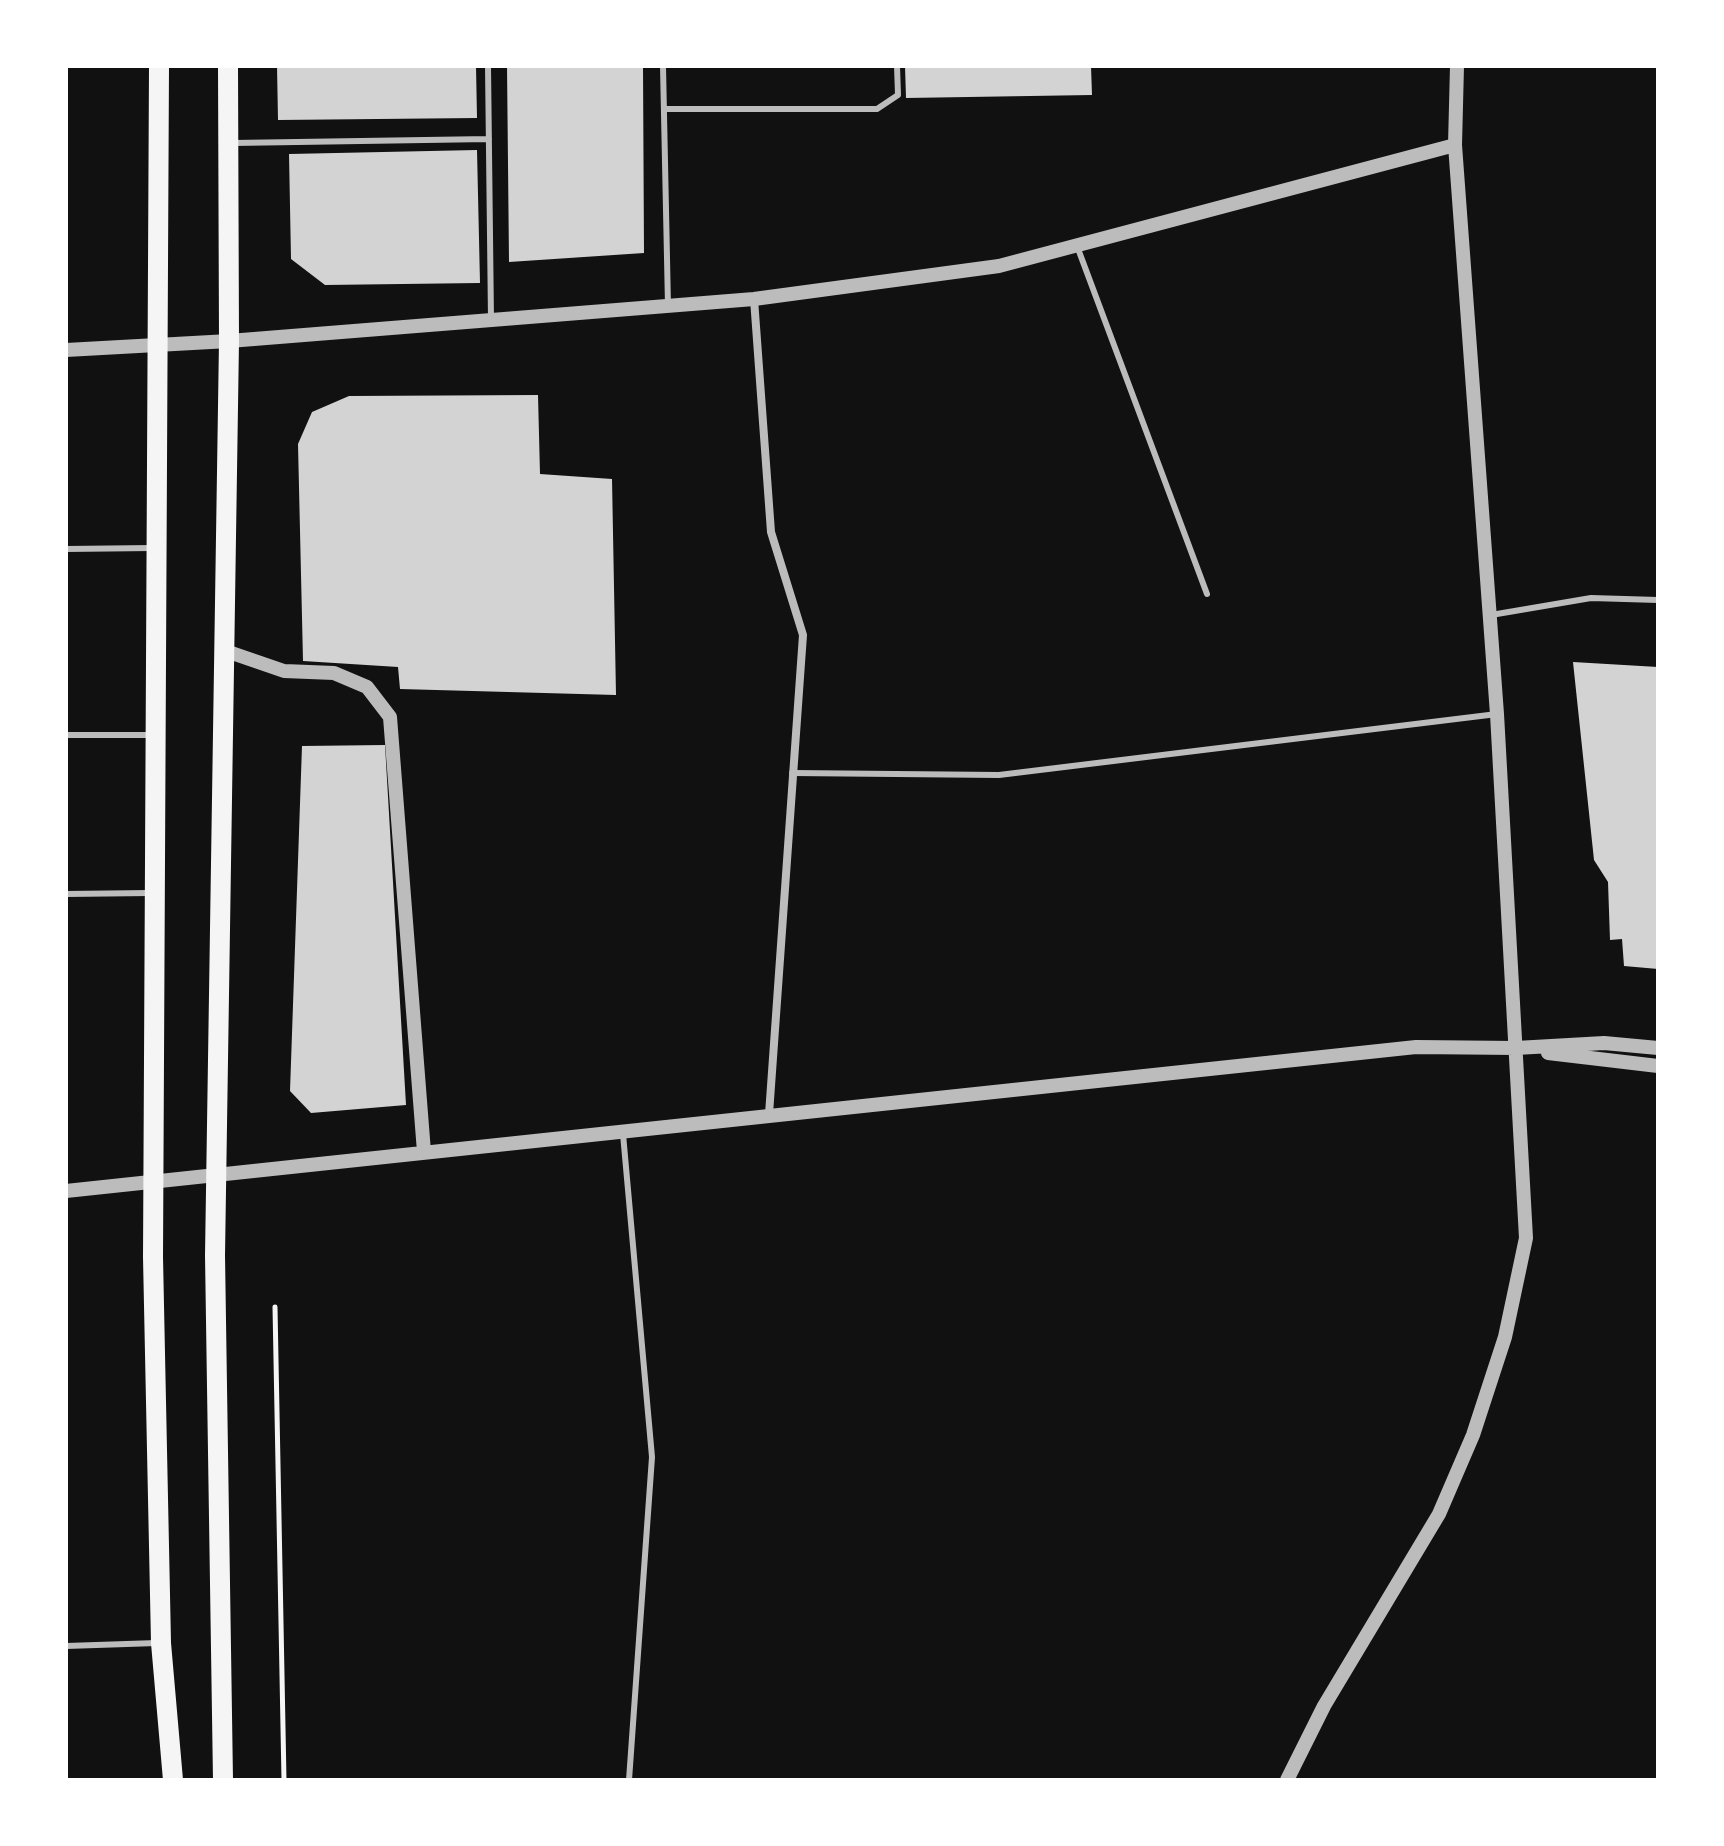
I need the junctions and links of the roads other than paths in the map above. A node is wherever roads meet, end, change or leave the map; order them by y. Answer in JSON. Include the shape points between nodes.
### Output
{"nodes":[{"id":1,"x":159,"y":66,"type":"edge"},
{"id":2,"x":228,"y":66,"type":"edge"},
{"id":3,"x":488,"y":66,"type":"edge"},
{"id":4,"x":663,"y":66,"type":"edge"},
{"id":5,"x":897,"y":66,"type":"edge"},
{"id":6,"x":1457,"y":66,"type":"edge"},
{"id":7,"x":664,"y":109,"type":"junction"},
{"id":8,"x":489,"y":139,"type":"junction"},
{"id":9,"x":228,"y":143,"type":"junction"},
{"id":10,"x":1455,"y":145,"type":"junction"},
{"id":11,"x":1077,"y":246,"type":"junction"},
{"id":12,"x":754,"y":299,"type":"junction"},
{"id":13,"x":668,"y":306,"type":"junction"},
{"id":14,"x":491,"y":320,"type":"junction"},
{"id":15,"x":229,"y":341,"type":"junction"},
{"id":16,"x":156,"y":344,"type":"junction"},
{"id":17,"x":66,"y":350,"type":"edge"},
{"id":18,"x":156,"y":548,"type":"junction"},
{"id":19,"x":66,"y":549,"type":"edge"},
{"id":20,"x":1207,"y":594,"type":"dead end"},
{"id":21,"x":1658,"y":600,"type":"edge"},
{"id":22,"x":1490,"y":616,"type":"junction"},
{"id":23,"x":223,"y":650,"type":"junction"},
{"id":24,"x":1497,"y":714,"type":"junction"},
{"id":25,"x":66,"y":735,"type":"edge"},
{"id":26,"x":155,"y":735,"type":"junction"},
{"id":27,"x":791,"y":773,"type":"junction"},
{"id":28,"x":155,"y":893,"type":"junction"},
{"id":29,"x":66,"y":894,"type":"edge"},
{"id":30,"x":1516,"y":1048,"type":"junction"},
{"id":31,"x":1658,"y":1048,"type":"edge"},
{"id":32,"x":1658,"y":1066,"type":"edge"},
{"id":33,"x":769,"y":1114,"type":"junction"},
{"id":34,"x":622,"y":1130,"type":"junction"},
{"id":35,"x":424,"y":1152,"type":"junction"},
{"id":36,"x":215,"y":1174,"type":"junction"},
{"id":37,"x":154,"y":1181,"type":"junction"},
{"id":38,"x":66,"y":1191,"type":"edge"},
{"id":39,"x":161,"y":1643,"type":"junction"},
{"id":40,"x":66,"y":1646,"type":"edge"},
{"id":41,"x":173,"y":1780,"type":"edge"},
{"id":42,"x":223,"y":1780,"type":"edge"},
{"id":43,"x":629,"y":1780,"type":"edge"},
{"id":44,"x":1287,"y":1780,"type":"edge"}],
"edges":[{"from":1,"to":16,"type":"main road"},
{"from":2,"to":9,"type":"main road"},
{"from":3,"to":8,"type":"lane"},
{"from":4,"to":7,"type":"lane"},
{"from":5,"to":7,"type":"lane","via":[[898,95],[877,109]]},
{"from":6,"to":10,"type":"street"},
{"from":7,"to":13,"type":"lane"},
{"from":8,"to":9,"type":"lane"},
{"from":8,"to":14,"type":"lane"},
{"from":9,"to":15,"type":"main road"},
{"from":10,"to":11,"type":"street"},
{"from":10,"to":22,"type":"street"},
{"from":11,"to":12,"type":"street","via":[[999,266]]},
{"from":11,"to":20,"type":"lane"},
{"from":12,"to":13,"type":"street"},
{"from":12,"to":27,"type":"street","via":[[771,532],[803,635]]},
{"from":13,"to":14,"type":"street"},
{"from":14,"to":15,"type":"street"},
{"from":15,"to":16,"type":"street"},
{"from":15,"to":23,"type":"main road"},
{"from":16,"to":17,"type":"street"},
{"from":16,"to":18,"type":"main road"},
{"from":18,"to":19,"type":"lane"},
{"from":18,"to":26,"type":"main road"},
{"from":21,"to":22,"type":"lane","via":[[1591,598]]},
{"from":22,"to":24,"type":"street"},
{"from":23,"to":35,"type":"street","via":[[284,671],[334,673],[367,687],[390,717]]},
{"from":23,"to":36,"type":"main road"},
{"from":24,"to":27,"type":"lane","via":[[999,775]]},
{"from":24,"to":30,"type":"street"},
{"from":25,"to":26,"type":"lane"},
{"from":26,"to":28,"type":"main road"},
{"from":27,"to":33,"type":"street"},
{"from":28,"to":29,"type":"lane"},
{"from":28,"to":37,"type":"main road"},
{"from":30,"to":31,"type":"street","via":[[1604,1043]]},
{"from":30,"to":32,"type":"street"},
{"from":30,"to":33,"type":"street","via":[[1416,1047]]},
{"from":30,"to":44,"type":"street","via":[[1526,1238],[1505,1337],[1473,1435],[1439,1514],[1324,1706]]},
{"from":33,"to":34,"type":"street"},
{"from":34,"to":35,"type":"street"},
{"from":34,"to":43,"type":"lane","via":[[652,1457]]},
{"from":35,"to":36,"type":"street"},
{"from":36,"to":37,"type":"street"},
{"from":36,"to":42,"type":"main road"},
{"from":37,"to":38,"type":"street"},
{"from":37,"to":39,"type":"main road"},
{"from":39,"to":40,"type":"lane"},
{"from":39,"to":41,"type":"main road"}]}
